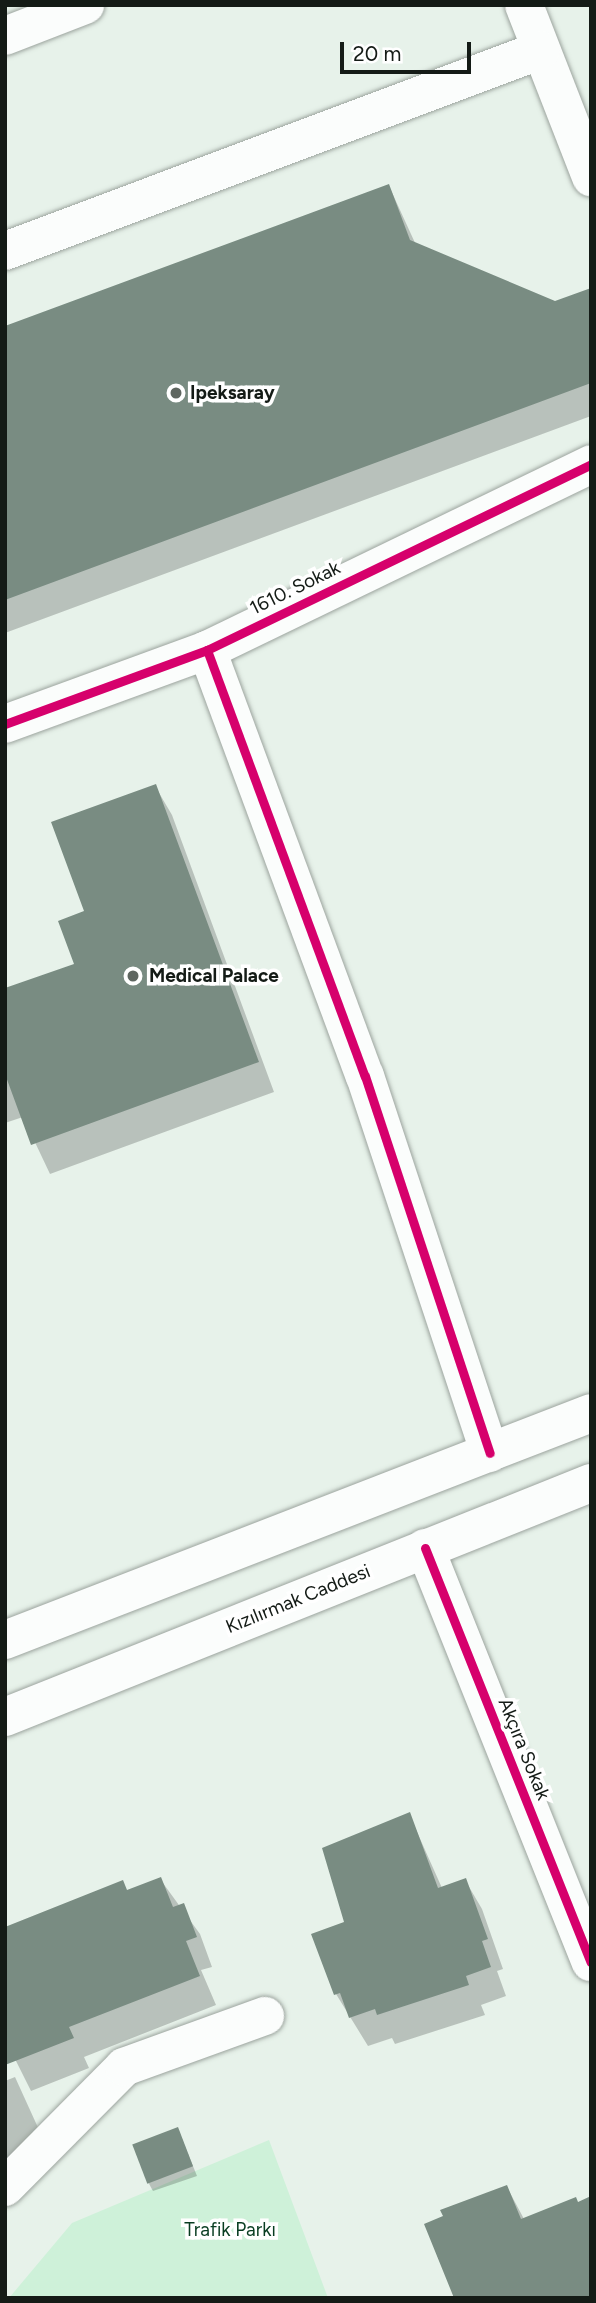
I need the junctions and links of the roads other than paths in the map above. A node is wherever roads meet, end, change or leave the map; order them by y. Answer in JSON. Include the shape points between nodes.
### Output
{"nodes":[{"id":1,"x":85,"y":5,"type":"edge"},
{"id":2,"x":524,"y":5,"type":"edge"},
{"id":3,"x":5,"y":36,"type":"edge"},
{"id":4,"x":541,"y":50,"type":"junction"},
{"id":5,"x":591,"y":177,"type":"edge"},
{"id":6,"x":5,"y":251,"type":"edge"},
{"id":7,"x":591,"y":464,"type":"edge"},
{"id":8,"x":207,"y":650,"type":"junction"},
{"id":9,"x":5,"y":724,"type":"edge"},
{"id":10,"x":591,"y":1413,"type":"edge"},
{"id":11,"x":490,"y":1453,"type":"junction"},
{"id":12,"x":591,"y":1483,"type":"edge"},
{"id":13,"x":425,"y":1548,"type":"junction"},
{"id":14,"x":5,"y":1640,"type":"edge"},
{"id":15,"x":5,"y":1717,"type":"edge"},
{"id":16,"x":591,"y":1962,"type":"edge"},
{"id":17,"x":265,"y":2016,"type":"dead end"},
{"id":18,"x":5,"y":2188,"type":"edge"}],
"edges":[{"from":1,"to":3,"type":"main road"},
{"from":2,"to":4,"type":"main road"},
{"from":4,"to":5,"type":"main road"},
{"from":4,"to":6,"type":"main road"},
{"from":7,"to":8,"type":"main road","name":"1610. Sokak"},
{"from":8,"to":9,"type":"main road","name":"1610. Sokak"},
{"from":8,"to":11,"type":"main road","via":[[365,1076]]},
{"from":10,"to":11,"type":"main road"},
{"from":11,"to":14,"type":"main road"},
{"from":12,"to":13,"type":"main road","name":"Kızılırmak Caddesi"},
{"from":13,"to":15,"type":"main road","name":"Kızılırmak Caddesi"},
{"from":13,"to":16,"type":"main road","name":"Akçıra Sokak"},
{"from":17,"to":18,"type":"main road","via":[[124,2067]]}]}
